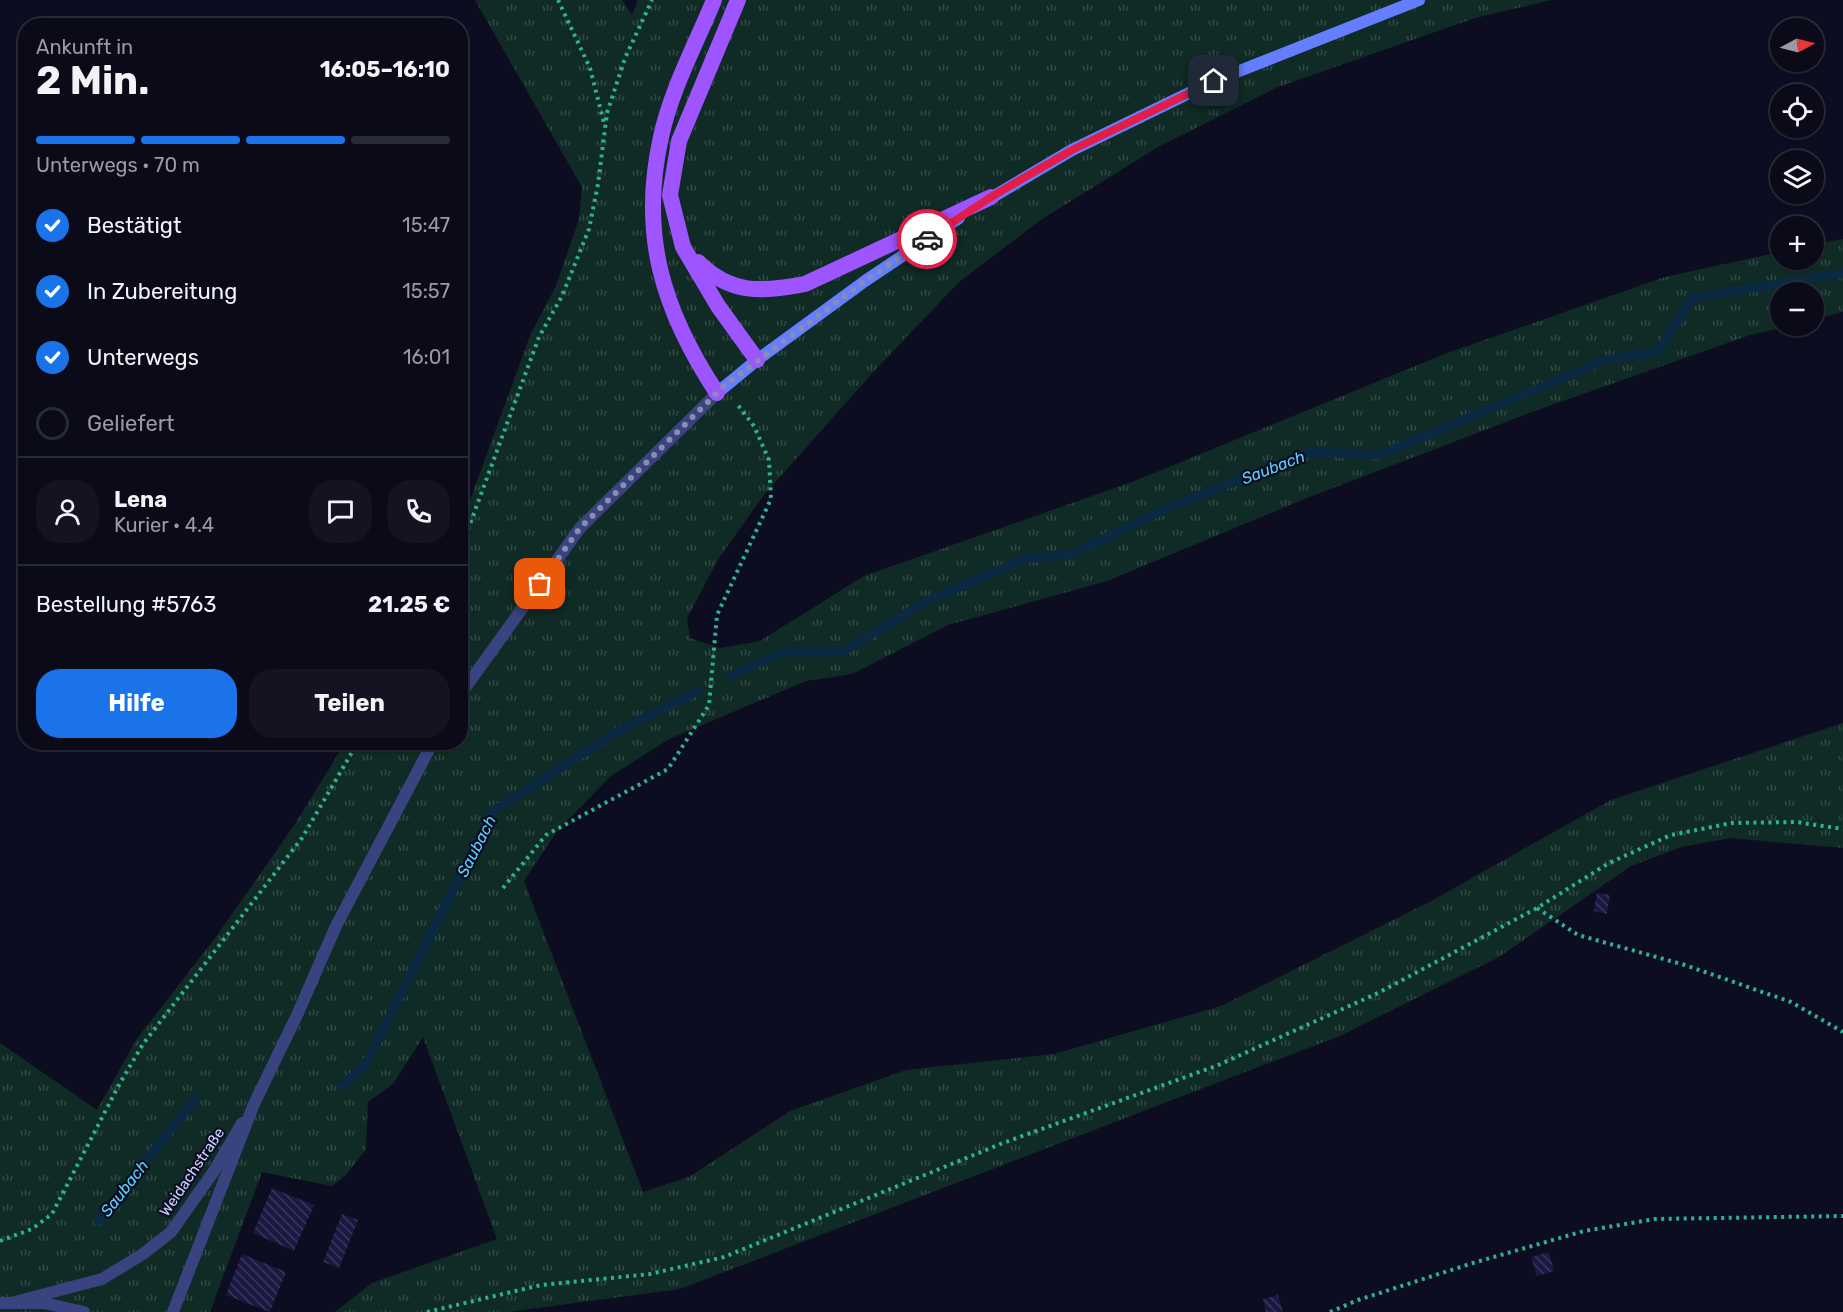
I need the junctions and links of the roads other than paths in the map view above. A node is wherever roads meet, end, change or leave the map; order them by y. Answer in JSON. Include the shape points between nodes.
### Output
{"nodes":[{"id":1,"x":714,"y":0,"type":"edge"},
{"id":2,"x":738,"y":0,"type":"edge"},
{"id":3,"x":1419,"y":0,"type":"edge"},
{"id":4,"x":991,"y":197,"type":"junction"},
{"id":5,"x":683,"y":247,"type":"junction"},
{"id":6,"x":757,"y":360,"type":"junction"},
{"id":7,"x":721,"y":390,"type":"junction"},
{"id":8,"x":468,"y":684,"type":"edge"},
{"id":9,"x":429,"y":750,"type":"edge"},
{"id":10,"x":254,"y":1104,"type":"junction"},
{"id":11,"x":15,"y":1302,"type":"junction"},
{"id":12,"x":0,"y":1303,"type":"edge"},
{"id":13,"x":84,"y":1312,"type":"edge"},
{"id":14,"x":173,"y":1312,"type":"edge"}],
"edges":[{"from":1,"to":7,"type":"main road","via":[[661,135],[651,192],[656,254],[672,308],[691,352]]},
{"from":2,"to":5,"type":"main road","via":[[679,141],[670,195]]},
{"from":3,"to":4,"type":"main road","via":[[1214,81],[1072,150]]},
{"from":4,"to":5,"type":"main road","via":[[805,284],[778,289],[742,288],[715,278]]},
{"from":4,"to":6,"type":"main road","via":[[865,281]]},
{"from":5,"to":6,"type":"main road","via":[[718,306]]},
{"from":6,"to":7,"type":"main road"},
{"from":7,"to":8,"type":"street","via":[[580,528]]},
{"from":9,"to":10,"type":"street","via":[[336,926]]},
{"from":10,"to":11,"type":"street","name":"Weidachstraße","via":[[171,1232],[102,1279]]},
{"from":10,"to":14,"type":"street"},
{"from":11,"to":12,"type":"street","name":"Weidachstraße"},
{"from":11,"to":13,"type":"street","name":"Weidachstraße","via":[[44,1303]]}]}
